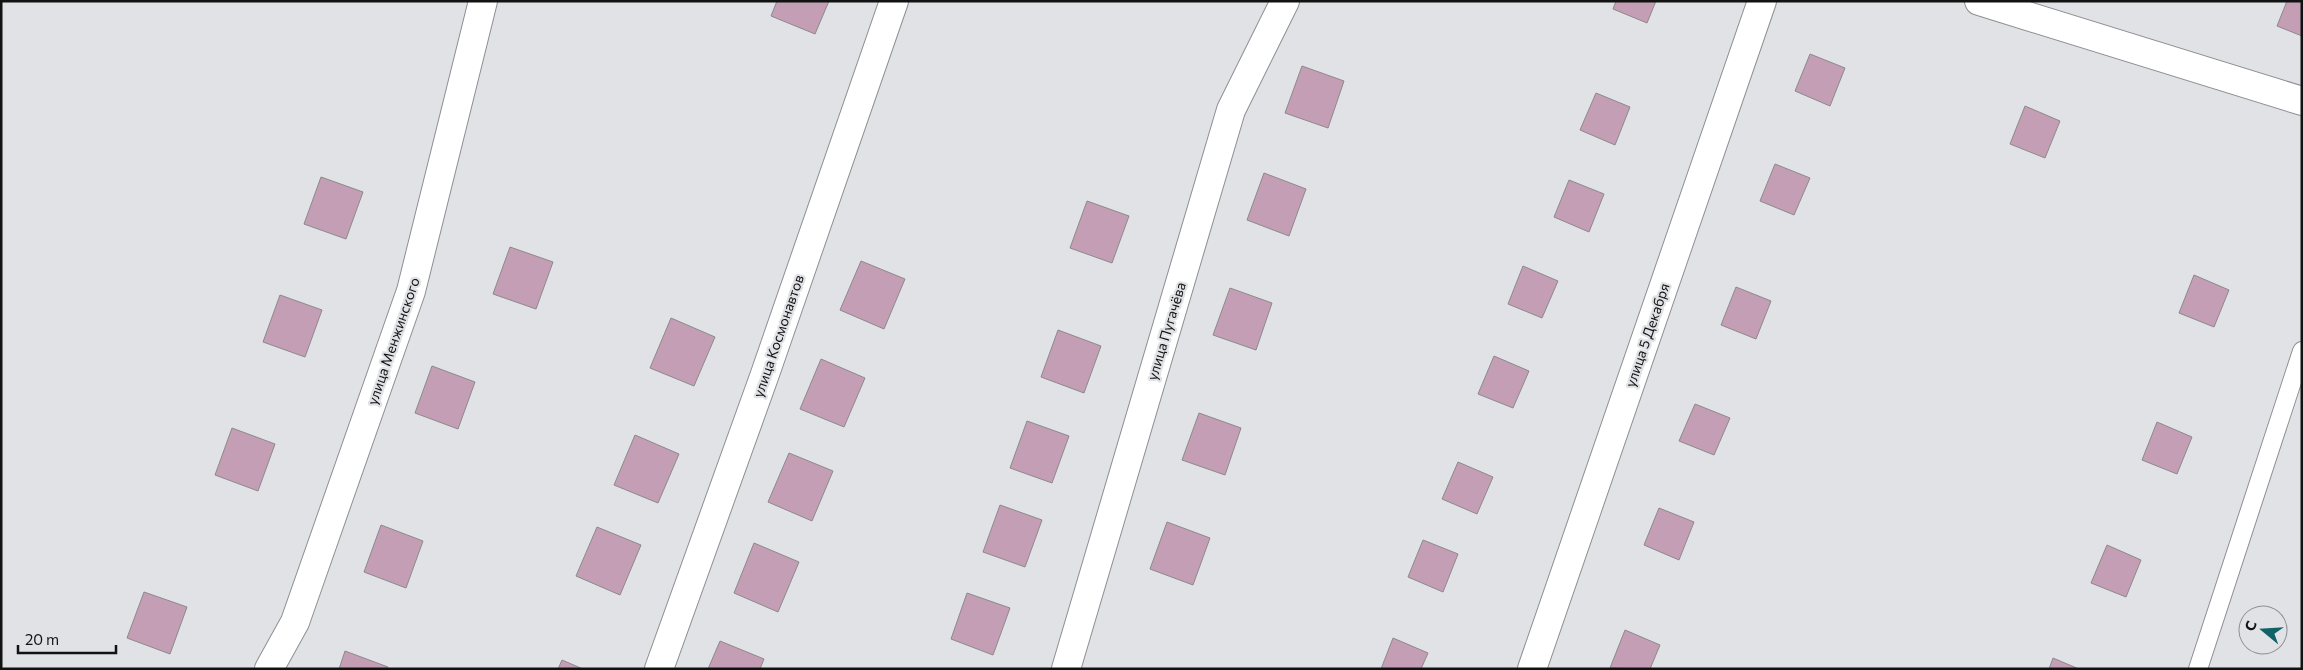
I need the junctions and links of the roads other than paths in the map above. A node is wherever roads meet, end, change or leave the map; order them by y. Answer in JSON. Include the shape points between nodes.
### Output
{"nodes":[{"id":1,"x":483,"y":1,"type":"edge"},
{"id":2,"x":894,"y":1,"type":"edge"},
{"id":3,"x":1285,"y":1,"type":"edge"},
{"id":4,"x":1762,"y":1,"type":"edge"},
{"id":5,"x":1979,"y":1,"type":"edge"},
{"id":6,"x":2302,"y":101,"type":"edge"},
{"id":7,"x":2302,"y":351,"type":"edge"},
{"id":8,"x":269,"y":669,"type":"edge"},
{"id":9,"x":659,"y":669,"type":"edge"},
{"id":10,"x":1066,"y":669,"type":"edge"},
{"id":11,"x":1532,"y":669,"type":"edge"},
{"id":12,"x":2198,"y":669,"type":"edge"}],
"edges":[{"from":1,"to":8,"type":"street","name":"улица Менжинского","via":[[411,291],[295,622]]},
{"from":2,"to":9,"type":"street","name":"улица Космонавтов"},
{"from":3,"to":10,"type":"street","name":"улица Пугачёва","via":[[1231,110]]},
{"from":4,"to":11,"type":"street","name":"улица 5 Декабря"},
{"from":5,"to":6,"type":"street"},
{"from":7,"to":12,"type":"lane"}]}
